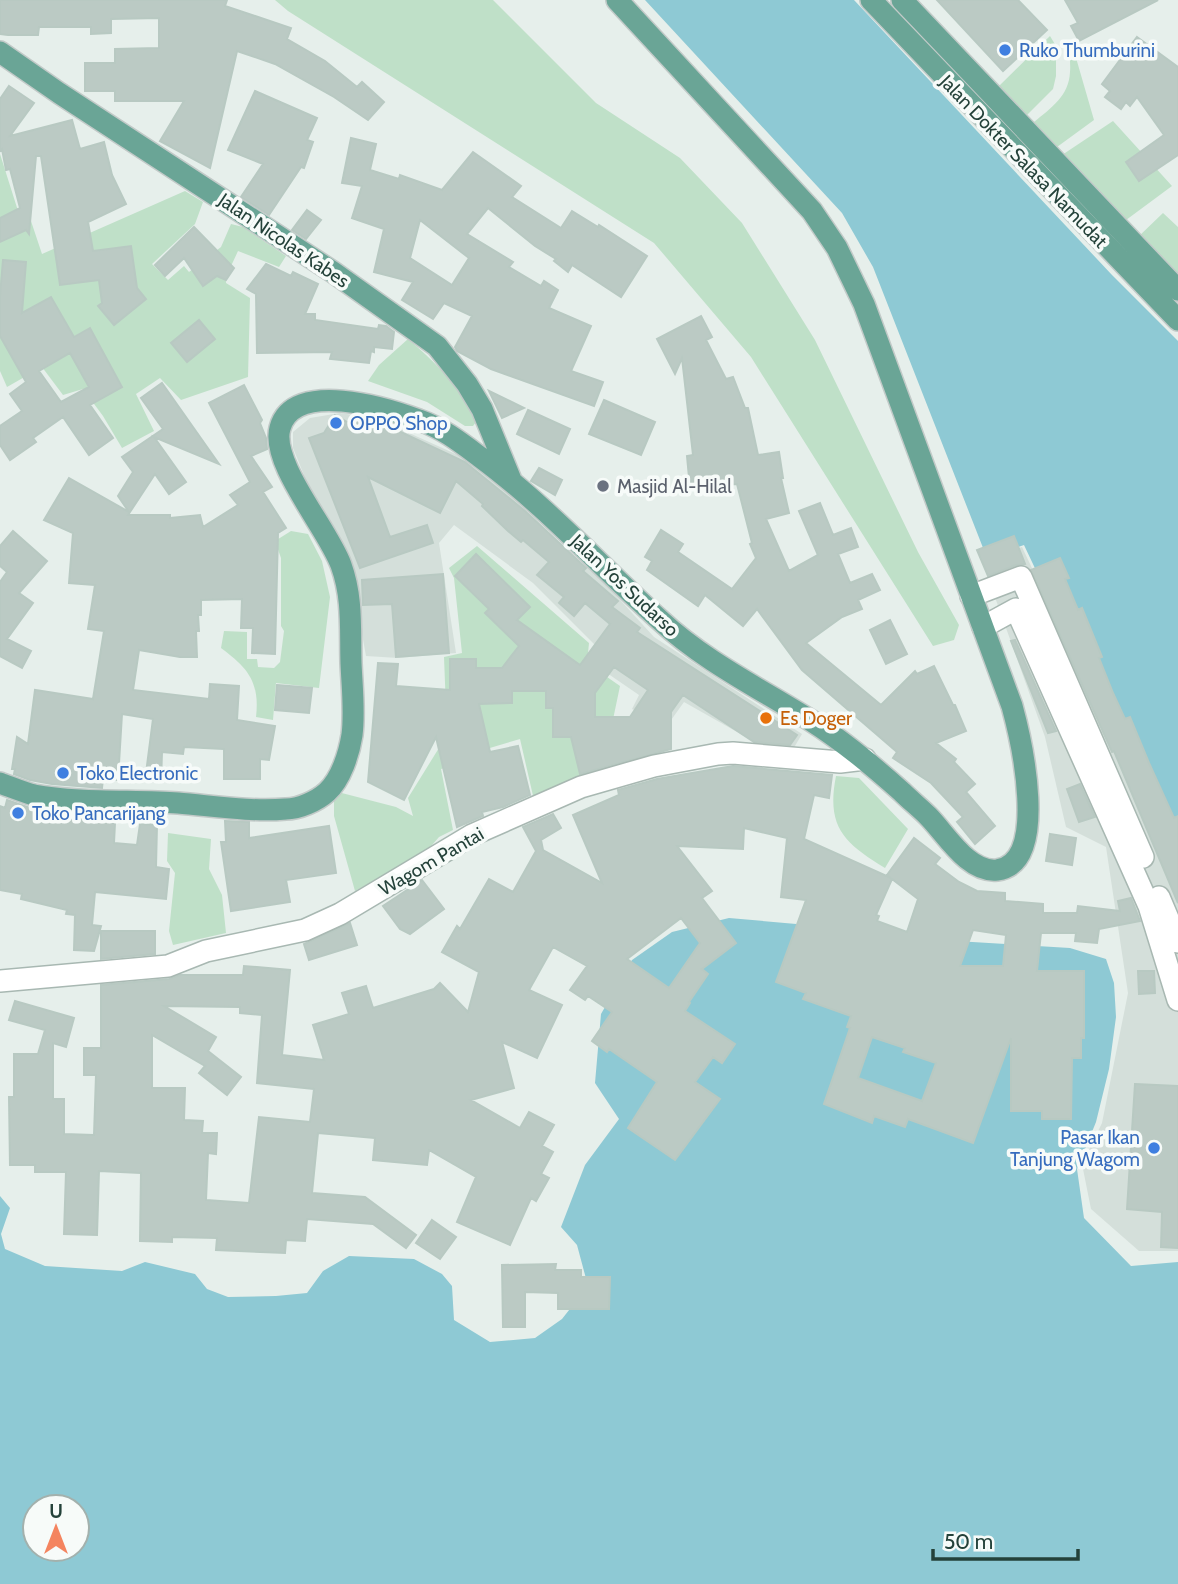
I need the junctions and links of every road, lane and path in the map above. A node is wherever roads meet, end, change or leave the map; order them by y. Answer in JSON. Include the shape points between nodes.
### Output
{"nodes":[{"id":1,"x":617,"y":0,"type":"edge"},
{"id":2,"x":871,"y":0,"type":"edge"},
{"id":3,"x":902,"y":0,"type":"edge"},
{"id":4,"x":2,"y":56,"type":"edge"},
{"id":5,"x":1050,"y":156,"type":"junction"},
{"id":6,"x":1032,"y":170,"type":"junction"},
{"id":7,"x":1177,"y":290,"type":"edge"},
{"id":8,"x":1178,"y":320,"type":"edge"},
{"id":9,"x":511,"y":480,"type":"junction"},
{"id":10,"x":971,"y":596,"type":"junction"},
{"id":11,"x":984,"y":627,"type":"junction"},
{"id":12,"x":1091,"y":756,"type":"junction"},
{"id":13,"x":865,"y":759,"type":"junction"},
{"id":14,"x":0,"y":783,"type":"edge"},
{"id":15,"x":1156,"y":907,"type":"junction"},
{"id":16,"x":1178,"y":942,"type":"edge"},
{"id":17,"x":0,"y":981,"type":"edge"},
{"id":18,"x":1178,"y":1000,"type":"edge"}],
"edges":[{"from":1,"to":10,"type":"main road","name":"Jalan Yos Sudarso","via":[[784,179],[837,248],[864,304]]},
{"from":2,"to":6,"type":"main road","name":"Jalan Dokter Salasa Namudat"},
{"from":3,"to":5,"type":"main road","name":"Jalan Dokter Salasa Namudat"},
{"from":4,"to":9,"type":"main road","name":"Jalan Nicolas Kabes","via":[[333,272],[437,346],[482,410]]},
{"from":5,"to":6,"type":"main road"},
{"from":5,"to":7,"type":"main road","name":"Jalan Dokter Salasa Namudat"},
{"from":6,"to":8,"type":"main road","name":"Jalan Dokter Salasa Namudat"},
{"from":9,"to":13,"type":"main road","name":"Jalan Yos Sudarso","via":[[663,623]]},
{"from":9,"to":14,"type":"main road","name":"Jalan Yos Sudarso","via":[[442,429],[398,412],[322,400],[284,417],[278,439],[281,454],[340,562],[351,617],[352,736],[345,763],[329,790],[311,802],[291,810],[227,808],[35,795]]},
{"from":10,"to":11,"type":"main road","name":"Jalan Yos Sudarso"},
{"from":10,"to":12,"type":"street","via":[[1021,577]]},
{"from":11,"to":12,"type":"street","via":[[1016,608]]},
{"from":11,"to":13,"type":"main road","name":"Jalan Yos Sudarso","via":[[1012,706],[1023,757],[1026,842],[1012,863],[992,871],[976,865]]},
{"from":12,"to":15,"type":"street"},
{"from":13,"to":17,"type":"street","name":"Wagom Pantai","via":[[840,762],[733,753],[654,766],[581,787],[516,814],[305,930],[216,949],[168,966]]},
{"from":15,"to":16,"type":"street"},
{"from":15,"to":18,"type":"street"}]}
